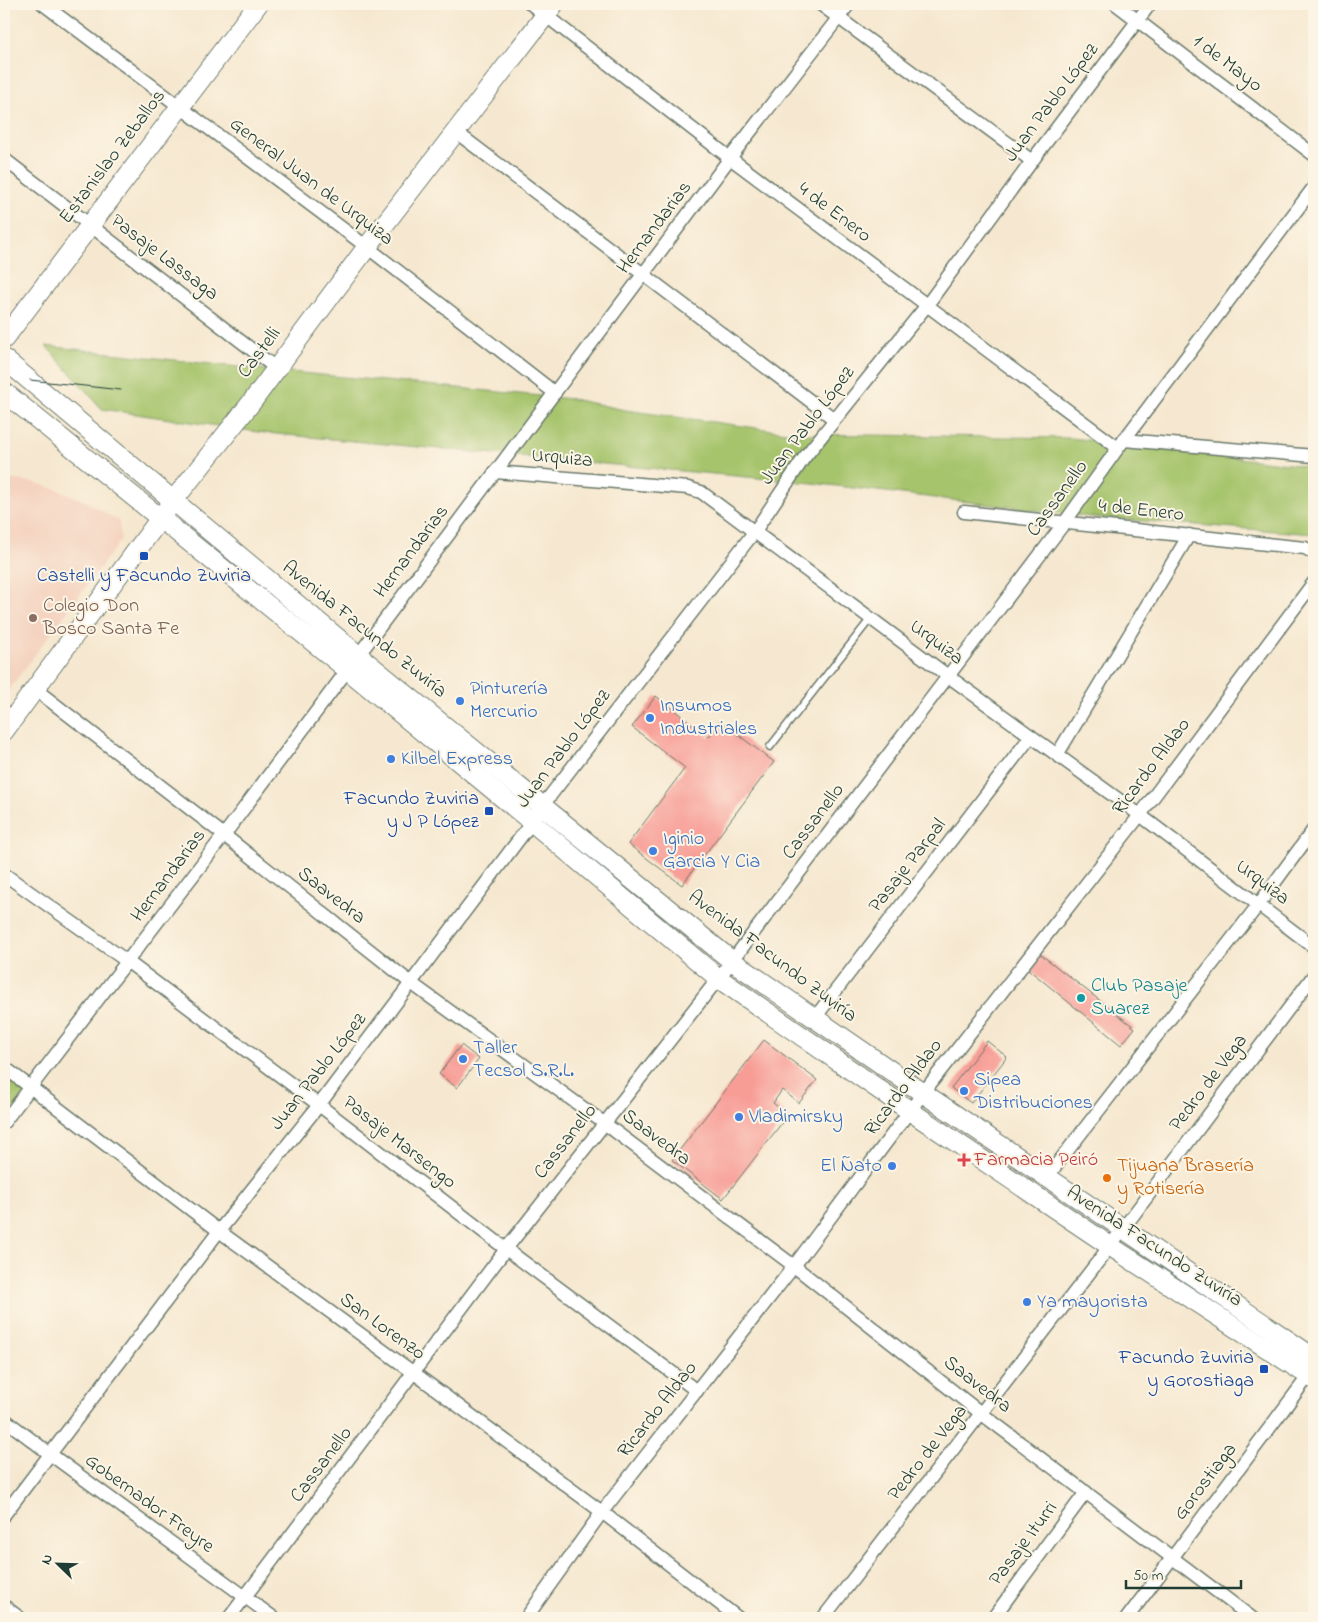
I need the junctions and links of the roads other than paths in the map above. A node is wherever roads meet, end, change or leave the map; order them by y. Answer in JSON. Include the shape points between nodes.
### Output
{"nodes":[{"id":1,"x":43,"y":4,"type":"edge"},
{"id":2,"x":258,"y":4,"type":"edge"},
{"id":3,"x":820,"y":4,"type":"edge"},
{"id":4,"x":849,"y":4,"type":"edge"},
{"id":5,"x":1116,"y":4,"type":"edge"},
{"id":6,"x":1150,"y":4,"type":"edge"},
{"id":7,"x":544,"y":7,"type":"edge"},
{"id":8,"x":838,"y":18,"type":"junction"},
{"id":9,"x":1138,"y":20,"type":"junction"},
{"id":10,"x":179,"y":106,"type":"junction"},
{"id":11,"x":456,"y":132,"type":"junction"},
{"id":12,"x":1314,"y":155,"type":"edge"},
{"id":13,"x":730,"y":158,"type":"junction"},
{"id":14,"x":4,"y":159,"type":"edge"},
{"id":15,"x":1032,"y":161,"type":"junction"},
{"id":16,"x":1314,"y":187,"type":"edge"},
{"id":17,"x":89,"y":225,"type":"junction"},
{"id":18,"x":367,"y":247,"type":"junction"},
{"id":19,"x":643,"y":275,"type":"junction"},
{"id":20,"x":927,"y":305,"type":"junction"},
{"id":21,"x":4,"y":338,"type":"edge"},
{"id":22,"x":4,"y":359,"type":"edge"},
{"id":23,"x":277,"y":369,"type":"junction"},
{"id":24,"x":4,"y":392,"type":"edge"},
{"id":25,"x":555,"y":393,"type":"junction"},
{"id":26,"x":834,"y":419,"type":"junction"},
{"id":27,"x":1121,"y":444,"type":"junction"},
{"id":28,"x":116,"y":453,"type":"junction"},
{"id":29,"x":1314,"y":456,"type":"edge"},
{"id":30,"x":495,"y":472,"type":"junction"},
{"id":31,"x":173,"y":502,"type":"junction"},
{"id":32,"x":964,"y":512,"type":"dead end"},
{"id":33,"x":161,"y":519,"type":"junction"},
{"id":34,"x":1065,"y":522,"type":"junction"},
{"id":35,"x":755,"y":531,"type":"junction"},
{"id":36,"x":1188,"y":535,"type":"junction"},
{"id":37,"x":1314,"y":552,"type":"edge"},
{"id":38,"x":1312,"y":589,"type":"edge"},
{"id":39,"x":871,"y":618,"type":"junction"},
{"id":40,"x":353,"y":663,"type":"junction"},
{"id":41,"x":948,"y":676,"type":"junction"},
{"id":42,"x":35,"y":689,"type":"junction"},
{"id":43,"x":4,"y":731,"type":"edge"},
{"id":44,"x":1032,"y":736,"type":"junction"},
{"id":45,"x":770,"y":747,"type":"dead end"},
{"id":46,"x":1057,"y":755,"type":"junction"},
{"id":47,"x":543,"y":805,"type":"junction"},
{"id":48,"x":1140,"y":815,"type":"junction"},
{"id":49,"x":532,"y":822,"type":"junction"},
{"id":50,"x":1314,"y":830,"type":"edge"},
{"id":51,"x":224,"y":835,"type":"junction"},
{"id":52,"x":4,"y":874,"type":"edge"},
{"id":53,"x":1259,"y":904,"type":"junction"},
{"id":54,"x":1314,"y":947,"type":"edge"},
{"id":55,"x":732,"y":961,"type":"junction"},
{"id":56,"x":128,"y":962,"type":"junction"},
{"id":57,"x":1314,"y":975,"type":"edge"},
{"id":58,"x":718,"y":978,"type":"junction"},
{"id":59,"x":411,"y":983,"type":"junction"},
{"id":60,"x":814,"y":1019,"type":"junction"},
{"id":61,"x":4,"y":1067,"type":"edge"},
{"id":62,"x":30,"y":1087,"type":"junction"},
{"id":63,"x":922,"y":1093,"type":"junction"},
{"id":64,"x":319,"y":1105,"type":"junction"},
{"id":65,"x":910,"y":1111,"type":"junction"},
{"id":66,"x":4,"y":1122,"type":"edge"},
{"id":67,"x":604,"y":1123,"type":"junction"},
{"id":68,"x":1047,"y":1177,"type":"junction"},
{"id":69,"x":1123,"y":1228,"type":"junction"},
{"id":70,"x":219,"y":1232,"type":"junction"},
{"id":71,"x":1110,"y":1246,"type":"junction"},
{"id":72,"x":506,"y":1249,"type":"junction"},
{"id":73,"x":794,"y":1266,"type":"junction"},
{"id":74,"x":1313,"y":1370,"type":"edge"},
{"id":75,"x":414,"y":1373,"type":"junction"},
{"id":76,"x":697,"y":1391,"type":"junction"},
{"id":77,"x":982,"y":1414,"type":"junction"},
{"id":78,"x":4,"y":1419,"type":"edge"},
{"id":79,"x":50,"y":1454,"type":"junction"},
{"id":80,"x":1086,"y":1492,"type":"junction"},
{"id":81,"x":602,"y":1512,"type":"junction"},
{"id":82,"x":4,"y":1515,"type":"edge"},
{"id":83,"x":1172,"y":1557,"type":"junction"},
{"id":84,"x":246,"y":1597,"type":"junction"},
{"id":85,"x":4,"y":1606,"type":"edge"},
{"id":86,"x":20,"y":1618,"type":"edge"},
{"id":87,"x":229,"y":1618,"type":"edge"},
{"id":88,"x":274,"y":1618,"type":"edge"},
{"id":89,"x":526,"y":1618,"type":"edge"},
{"id":90,"x":738,"y":1618,"type":"edge"},
{"id":91,"x":824,"y":1618,"type":"edge"},
{"id":92,"x":993,"y":1618,"type":"edge"},
{"id":93,"x":1127,"y":1618,"type":"edge"},
{"id":94,"x":1252,"y":1618,"type":"edge"}],
"edges":[{"from":1,"to":10,"type":"street","name":"General Juan de Urquiza"},
{"from":2,"to":10,"type":"main road","name":"Estanislao Zeballos"},
{"from":3,"to":8,"type":"street"},
{"from":4,"to":8,"type":"street","name":"Hernandarias"},
{"from":5,"to":9,"type":"street","name":"1 de Mayo"},
{"from":6,"to":9,"type":"street","name":"Juan Pablo López"},
{"from":7,"to":11,"type":"main road","name":"Castelli"},
{"from":7,"to":13,"type":"street","name":"4 de Enero"},
{"from":8,"to":13,"type":"street","name":"Hernandarias"},
{"from":8,"to":15,"type":"street"},
{"from":9,"to":12,"type":"street","name":"1 de Mayo"},
{"from":9,"to":15,"type":"street","name":"Juan Pablo López"},
{"from":10,"to":17,"type":"main road","name":"Estanislao Zeballos"},
{"from":10,"to":18,"type":"street","name":"General Juan de Urquiza"},
{"from":11,"to":18,"type":"main road","name":"Castelli"},
{"from":11,"to":19,"type":"street"},
{"from":13,"to":19,"type":"street","name":"Hernandarias"},
{"from":13,"to":20,"type":"street","name":"4 de Enero"},
{"from":14,"to":17,"type":"street","name":"Pasaje Lassaga"},
{"from":15,"to":20,"type":"street","name":"Juan Pablo López"},
{"from":16,"to":27,"type":"street","name":"Cassanello"},
{"from":17,"to":21,"type":"main road","name":"Estanislao Zeballos"},
{"from":17,"to":23,"type":"street","name":"Pasaje Lassaga"},
{"from":18,"to":23,"type":"main road","name":"Castelli"},
{"from":18,"to":25,"type":"street","name":"General Juan de Urquiza"},
{"from":19,"to":25,"type":"street","name":"Hernandarias"},
{"from":19,"to":26,"type":"street"},
{"from":20,"to":26,"type":"street","name":"Juan Pablo López"},
{"from":20,"to":27,"type":"street","name":"4 de Enero"},
{"from":22,"to":28,"type":"main road","name":"Avenida Facundo Zuviría"},
{"from":23,"to":31,"type":"main road","name":"Castelli"},
{"from":24,"to":28,"type":"main road","via":[[33,400],[84,440]]},
{"from":24,"to":33,"type":"main road","name":"Avenida Facundo Zuviría"},
{"from":25,"to":30,"type":"street","name":"Hernandarias"},
{"from":26,"to":35,"type":"street","name":"Juan Pablo López"},
{"from":27,"to":29,"type":"street"},
{"from":27,"to":34,"type":"street","name":"Cassanello"},
{"from":28,"to":31,"type":"main road","name":"Avenida Facundo Zuviría"},
{"from":30,"to":35,"type":"street","name":"Urquiza","via":[[688,488],[701,492]]},
{"from":30,"to":40,"type":"street","name":"Hernandarias"},
{"from":31,"to":33,"type":"main road","name":"Castelli"},
{"from":31,"to":40,"type":"main road","name":"Avenida Facundo Zuviría"},
{"from":32,"to":34,"type":"street","name":"4 de Enero"},
{"from":33,"to":40,"type":"main road","name":"Avenida Facundo Zuviría"},
{"from":33,"to":42,"type":"main road","name":"Castelli"},
{"from":34,"to":36,"type":"street","name":"4 de Enero"},
{"from":34,"to":41,"type":"street","name":"Cassanello"},
{"from":35,"to":39,"type":"street","name":"Urquiza"},
{"from":35,"to":47,"type":"street","name":"Juan Pablo López"},
{"from":36,"to":37,"type":"street","name":"4 de Enero","via":[[1305,548]]},
{"from":36,"to":46,"type":"street"},
{"from":38,"to":48,"type":"street","name":"Ricardo Aldao"},
{"from":39,"to":41,"type":"street","name":"Urquiza"},
{"from":39,"to":45,"type":"lane"},
{"from":40,"to":47,"type":"main road","name":"Avenida Facundo Zuviría"},
{"from":40,"to":49,"type":"main road","name":"Avenida Facundo Zuviría"},
{"from":40,"to":51,"type":"street","name":"Hernandarias"},
{"from":41,"to":44,"type":"street","name":"Urquiza"},
{"from":41,"to":55,"type":"street","name":"Cassanello"},
{"from":42,"to":43,"type":"main road","name":"Castelli"},
{"from":42,"to":51,"type":"street","name":"Saavedra"},
{"from":44,"to":46,"type":"street","name":"Urquiza"},
{"from":44,"to":60,"type":"street","name":"Pasaje Parpal"},
{"from":46,"to":48,"type":"street","name":"Urquiza"},
{"from":47,"to":49,"type":"street","name":"Juan Pablo López"},
{"from":47,"to":55,"type":"main road","name":"Avenida Facundo Zuviría"},
{"from":48,"to":53,"type":"street","name":"Urquiza"},
{"from":48,"to":63,"type":"street","name":"Ricardo Aldao"},
{"from":49,"to":58,"type":"main road","name":"Avenida Facundo Zuviría"},
{"from":49,"to":59,"type":"street","name":"Juan Pablo López"},
{"from":50,"to":53,"type":"street"},
{"from":51,"to":56,"type":"street","name":"Hernandarias"},
{"from":51,"to":59,"type":"street","name":"Saavedra"},
{"from":52,"to":56,"type":"street","name":"Pasaje Marsengo"},
{"from":53,"to":54,"type":"street","name":"Urquiza"},
{"from":53,"to":68,"type":"street"},
{"from":55,"to":58,"type":"street","name":"Cassanello"},
{"from":55,"to":60,"type":"main road","name":"Avenida Facundo Zuviría"},
{"from":56,"to":62,"type":"street","name":"Hernandarias"},
{"from":56,"to":64,"type":"street","name":"Pasaje Marsengo"},
{"from":57,"to":69,"type":"street","name":"Pedro de Vega"},
{"from":58,"to":65,"type":"main road","name":"Avenida Facundo Zuviría"},
{"from":58,"to":67,"type":"street","name":"Cassanello"},
{"from":59,"to":64,"type":"street","name":"Juan Pablo López"},
{"from":59,"to":67,"type":"street","name":"Saavedra"},
{"from":60,"to":63,"type":"main road","name":"Avenida Facundo Zuviría"},
{"from":61,"to":62,"type":"street","name":"San Lorenzo"},
{"from":62,"to":66,"type":"street","name":"Hernandarias"},
{"from":62,"to":70,"type":"street","name":"San Lorenzo"},
{"from":63,"to":65,"type":"street","name":"Ricardo Aldao"},
{"from":63,"to":68,"type":"main road","name":"Avenida Facundo Zuviría"},
{"from":64,"to":70,"type":"street","name":"Juan Pablo López"},
{"from":64,"to":72,"type":"street","name":"Pasaje Marsengo"},
{"from":65,"to":71,"type":"main road","name":"Avenida Facundo Zuviría"},
{"from":65,"to":73,"type":"street","name":"Ricardo Aldao"},
{"from":67,"to":72,"type":"street","name":"Cassanello"},
{"from":67,"to":73,"type":"street","name":"Saavedra"},
{"from":68,"to":69,"type":"main road","name":"Avenida Facundo Zuviría"},
{"from":69,"to":71,"type":"street","name":"Pedro de Vega"},
{"from":69,"to":74,"type":"main road","name":"Avenida Facundo Zuviría"},
{"from":70,"to":75,"type":"street","name":"San Lorenzo"},
{"from":70,"to":79,"type":"street","name":"Juan Pablo López"},
{"from":71,"to":74,"type":"main road","name":"Avenida Facundo Zuviría"},
{"from":71,"to":77,"type":"street","name":"Pedro de Vega"},
{"from":72,"to":75,"type":"street","name":"Cassanello"},
{"from":72,"to":76,"type":"street","name":"Pasaje Marsengo"},
{"from":73,"to":76,"type":"street","name":"Ricardo Aldao"},
{"from":73,"to":77,"type":"street","name":"Saavedra"},
{"from":74,"to":83,"type":"street","name":"Gorostiaga"},
{"from":75,"to":81,"type":"street","name":"San Lorenzo"},
{"from":75,"to":84,"type":"street","name":"Cassanello"},
{"from":76,"to":81,"type":"street","name":"Ricardo Aldao"},
{"from":77,"to":80,"type":"street","name":"Saavedra"},
{"from":77,"to":91,"type":"street","name":"Pedro de Vega"},
{"from":78,"to":79,"type":"street","name":"Gobernador Freyre"},
{"from":79,"to":82,"type":"street","name":"Juan Pablo López"},
{"from":79,"to":84,"type":"street","name":"Gobernador Freyre"},
{"from":80,"to":83,"type":"street","name":"Saavedra"},
{"from":80,"to":92,"type":"street","name":"Pasaje Iturri"},
{"from":81,"to":89,"type":"street","name":"Ricardo Aldao"},
{"from":81,"to":90,"type":"street","name":"San Lorenzo"},
{"from":83,"to":93,"type":"street","name":"Gorostiaga"},
{"from":83,"to":94,"type":"street","name":"Saavedra"},
{"from":84,"to":87,"type":"street","name":"Cassanello"},
{"from":84,"to":88,"type":"street","name":"Gobernador Freyre"},
{"from":85,"to":86,"type":"street"}]}
